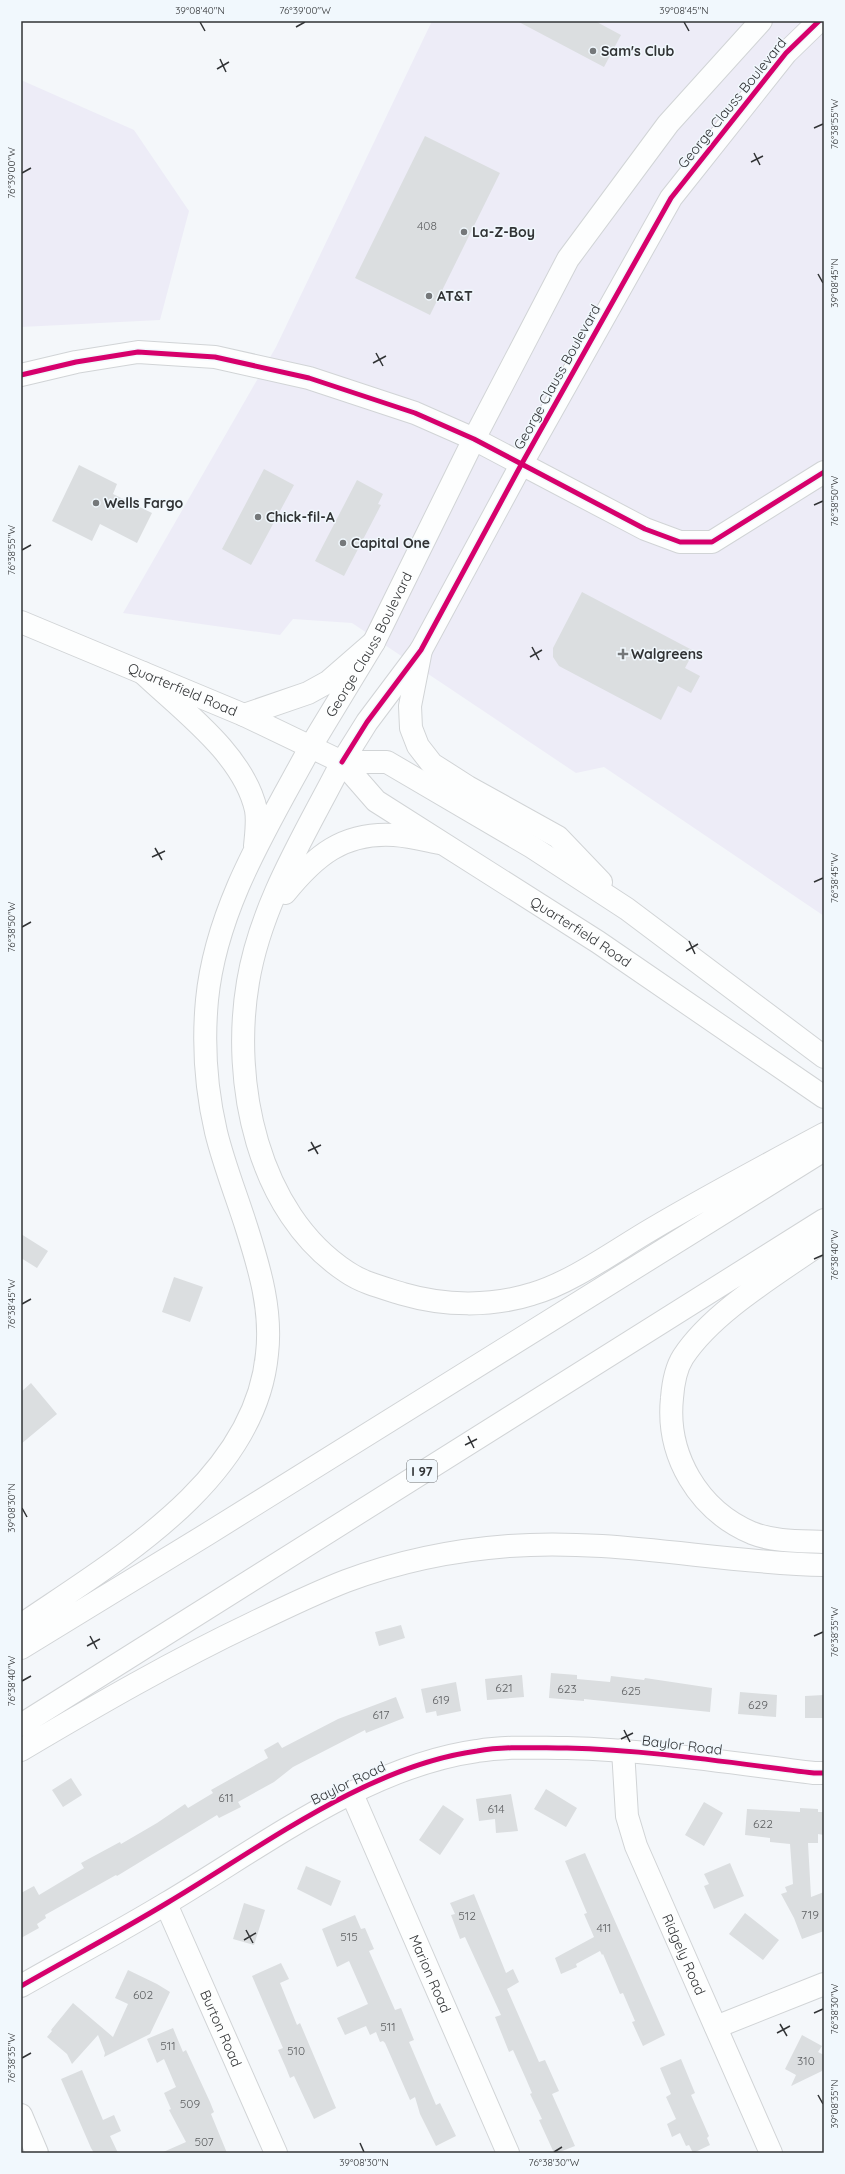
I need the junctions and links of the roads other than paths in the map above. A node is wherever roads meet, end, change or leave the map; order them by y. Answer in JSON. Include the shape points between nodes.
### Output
{"nodes":[{"id":1,"x":761,"y":21,"type":"edge"},
{"id":2,"x":819,"y":21,"type":"edge"},
{"id":3,"x":21,"y":375,"type":"edge"},
{"id":4,"x":474,"y":439,"type":"junction"},
{"id":5,"x":521,"y":465,"type":"junction"},
{"id":6,"x":824,"y":472,"type":"edge"},
{"id":7,"x":21,"y":622,"type":"edge"},
{"id":8,"x":374,"y":642,"type":"junction"},
{"id":9,"x":421,"y":650,"type":"junction"},
{"id":10,"x":143,"y":672,"type":"junction"},
{"id":11,"x":244,"y":715,"type":"junction"},
{"id":12,"x":311,"y":746,"type":"junction"},
{"id":13,"x":342,"y":762,"type":"junction"},
{"id":14,"x":440,"y":843,"type":"junction"},
{"id":15,"x":255,"y":852,"type":"junction"},
{"id":16,"x":627,"y":909,"type":"junction"},
{"id":17,"x":262,"y":923,"type":"junction"},
{"id":18,"x":823,"y":1056,"type":"edge"},
{"id":19,"x":824,"y":1097,"type":"edge"},
{"id":20,"x":824,"y":1134,"type":"edge"},
{"id":21,"x":824,"y":1150,"type":"edge"},
{"id":22,"x":824,"y":1220,"type":"edge"},
{"id":23,"x":824,"y":1240,"type":"edge"},
{"id":24,"x":824,"y":1542,"type":"edge"},
{"id":25,"x":824,"y":1564,"type":"edge"},
{"id":26,"x":21,"y":1625,"type":"edge"},
{"id":27,"x":21,"y":1648,"type":"edge"},
{"id":28,"x":21,"y":1725,"type":"edge"},
{"id":29,"x":21,"y":1750,"type":"edge"},
{"id":30,"x":623,"y":1750,"type":"junction"},
{"id":31,"x":824,"y":1773,"type":"edge"},
{"id":32,"x":352,"y":1794,"type":"junction"},
{"id":33,"x":166,"y":1904,"type":"junction"},
{"id":34,"x":824,"y":1984,"type":"edge"},
{"id":35,"x":21,"y":1986,"type":"edge"},
{"id":36,"x":716,"y":2027,"type":"junction"},
{"id":37,"x":21,"y":2115,"type":"edge"},
{"id":38,"x":37,"y":2153,"type":"edge"},
{"id":39,"x":276,"y":2153,"type":"edge"},
{"id":40,"x":508,"y":2153,"type":"edge"},
{"id":41,"x":771,"y":2153,"type":"edge"}],
"edges":[{"from":1,"to":4,"type":"main road","name":"George Clauss Boulevard","via":[[668,124],[568,259]]},
{"from":2,"to":5,"type":"main road","name":"George Clauss Boulevard","via":[[786,53],[671,198]]},
{"from":3,"to":4,"type":"main road","via":[[76,362],[138,352],[216,358],[309,378],[415,414]]},
{"from":4,"to":5,"type":"main road"},
{"from":4,"to":8,"type":"main road","name":"George Clauss Boulevard"},
{"from":5,"to":6,"type":"main road","via":[[645,529],[680,542],[712,542]]},
{"from":5,"to":9,"type":"main road","name":"George Clauss Boulevard"},
{"from":7,"to":10,"type":"main road","name":"Quarterfield Road"},
{"from":8,"to":11,"type":"main road","via":[[328,682],[308,693]]},
{"from":8,"to":12,"type":"main road","name":"George Clauss Boulevard"},
{"from":9,"to":13,"type":"main road","name":"George Clauss Boulevard","via":[[367,722]]},
{"from":9,"to":16,"type":"main road","via":[[410,706],[411,728],[418,746],[432,764],[558,837]]},
{"from":10,"to":11,"type":"main road","name":"Quarterfield Road"},
{"from":10,"to":15,"type":"main road","via":[[225,751],[239,769],[256,811]]},
{"from":11,"to":12,"type":"main road","name":"Quarterfield Road"},
{"from":12,"to":13,"type":"main road","name":"Quarterfield Road"},
{"from":12,"to":15,"type":"main road","name":"George Clauss Boulevard"},
{"from":13,"to":14,"type":"main road","name":"Quarterfield Road","via":[[376,802]]},
{"from":13,"to":16,"type":"main road","name":"Quarterfield Road","via":[[387,762],[526,844]]},
{"from":13,"to":17,"type":"main road","name":"George Clauss Boulevard"},
{"from":14,"to":17,"type":"main road","via":[[395,835],[356,838],[337,845],[303,871]]},
{"from":14,"to":19,"type":"main road","name":"Quarterfield Road","via":[[598,942]]},
{"from":15,"to":26,"type":"main road","name":"George Clauss Boulevard","via":[[228,910],[214,959],[207,1000],[206,1042],[208,1088],[216,1132],[260,1270],[268,1315],[268,1355],[258,1397],[241,1435],[217,1468],[185,1503],[95,1574]]},
{"from":16,"to":18,"type":"main road","name":"Quarterfield Road"},
{"from":17,"to":20,"type":"main road","via":[[248,982],[243,1037],[246,1092],[266,1170],[287,1211],[304,1235],[348,1273],[379,1287],[418,1298],[454,1303],[492,1302],[532,1294],[580,1271],[697,1203]]},
{"from":21,"to":27,"type":"main road"},
{"from":22,"to":28,"type":"main road","number":"I 97"},
{"from":23,"to":24,"type":"main road","via":[[702,1331],[682,1359],[674,1385],[670,1416],[676,1450],[688,1477],[704,1499],[724,1517],[752,1533],[776,1539]]},
{"from":25,"to":29,"type":"main road","via":[[791,1564],[624,1548],[564,1545],[508,1546],[396,1565],[347,1581],[222,1637]]},
{"from":30,"to":31,"type":"main road","name":"Baylor Road"},
{"from":30,"to":32,"type":"main road","name":"Baylor Road","via":[[513,1747],[475,1751],[405,1770]]},
{"from":30,"to":36,"type":"main road","name":"Ridgely Road","via":[[627,1816],[636,1846]]},
{"from":32,"to":33,"type":"main road","name":"Baylor Road","via":[[307,1816]]},
{"from":32,"to":40,"type":"main road","name":"Marion Road"},
{"from":33,"to":35,"type":"main road","name":"Baylor Road"},
{"from":33,"to":39,"type":"main road","name":"Burton Road"},
{"from":34,"to":36,"type":"main road"},
{"from":36,"to":41,"type":"main road","name":"Ridgely Road"},
{"from":37,"to":38,"type":"main road"}]}
